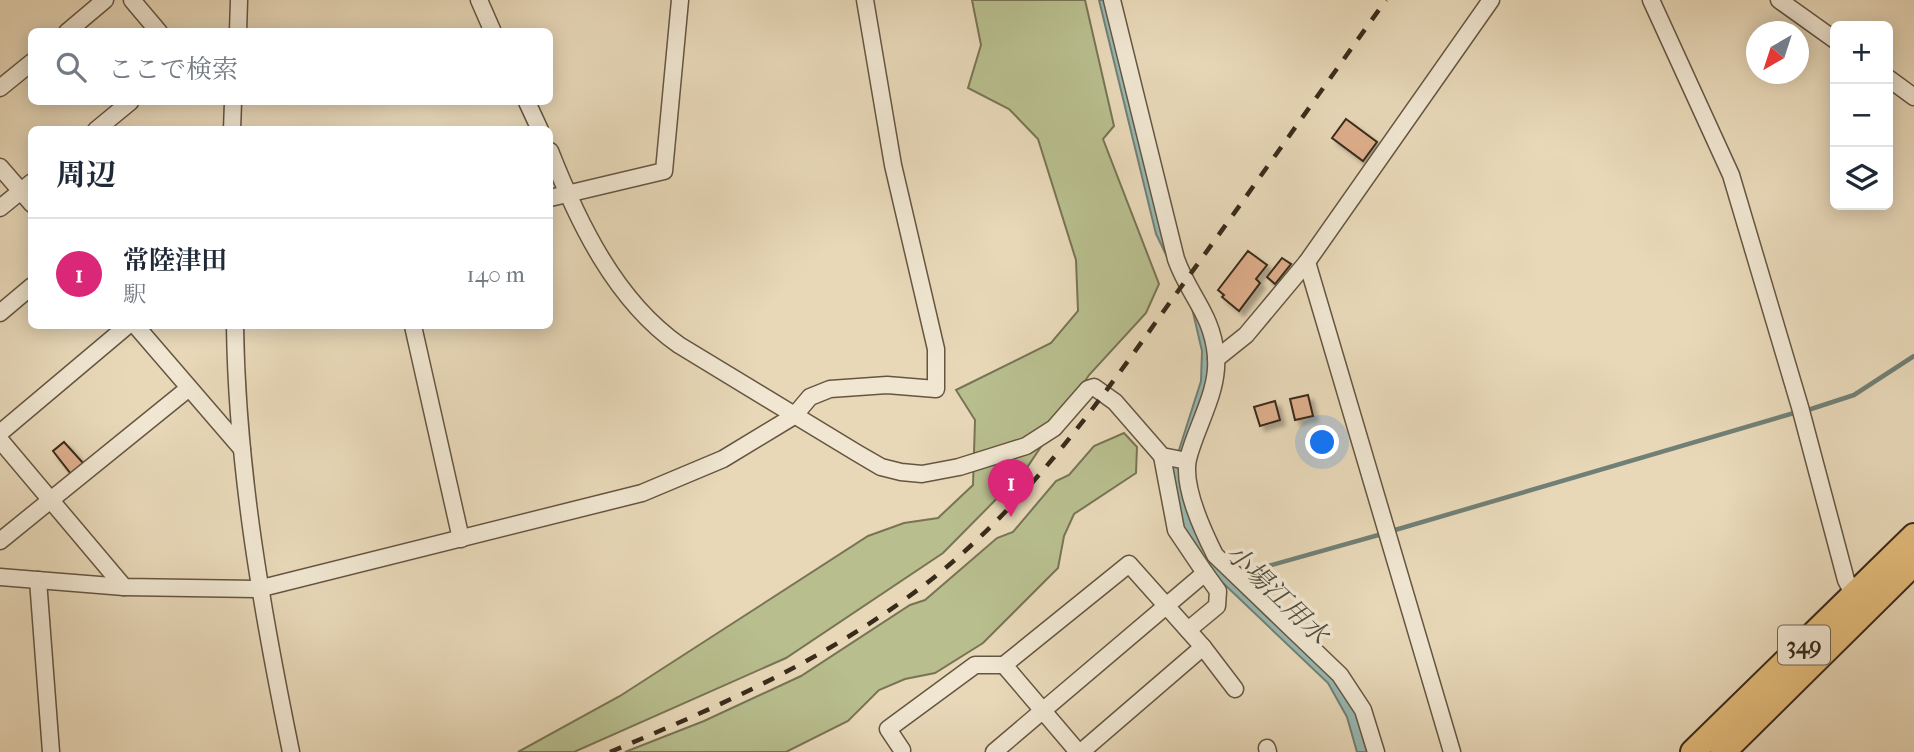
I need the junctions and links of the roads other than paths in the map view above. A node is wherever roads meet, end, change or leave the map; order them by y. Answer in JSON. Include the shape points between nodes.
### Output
{"nodes":[{"id":1,"x":105,"y":0,"type":"edge"},
{"id":2,"x":132,"y":0,"type":"edge"},
{"id":3,"x":239,"y":0,"type":"edge"},
{"id":4,"x":479,"y":0,"type":"edge"},
{"id":5,"x":680,"y":0,"type":"edge"},
{"id":6,"x":865,"y":0,"type":"edge"},
{"id":7,"x":1112,"y":0,"type":"edge"},
{"id":8,"x":1491,"y":0,"type":"edge"},
{"id":9,"x":1651,"y":0,"type":"edge"},
{"id":10,"x":1779,"y":0,"type":"edge"},
{"id":11,"x":72,"y":28,"type":"edge"},
{"id":12,"x":156,"y":28,"type":"edge"},
{"id":13,"x":237,"y":28,"type":"edge"},
{"id":14,"x":492,"y":28,"type":"edge"},
{"id":15,"x":1830,"y":36,"type":"edge"},
{"id":16,"x":28,"y":65,"type":"edge"},
{"id":17,"x":1893,"y":82,"type":"edge"},
{"id":18,"x":0,"y":88,"type":"edge"},
{"id":19,"x":1914,"y":97,"type":"edge"},
{"id":20,"x":126,"y":105,"type":"edge"},
{"id":21,"x":528,"y":105,"type":"edge"},
{"id":22,"x":101,"y":126,"type":"edge"},
{"id":23,"x":538,"y":126,"type":"edge"},
{"id":24,"x":553,"y":159,"type":"edge"},
{"id":25,"x":0,"y":167,"type":"edge"},
{"id":26,"x":26,"y":187,"type":"edge"},
{"id":27,"x":566,"y":194,"type":"junction"},
{"id":28,"x":553,"y":197,"type":"edge"},
{"id":29,"x":0,"y":208,"type":"edge"},
{"id":30,"x":1307,"y":262,"type":"junction"},
{"id":31,"x":28,"y":289,"type":"edge"},
{"id":32,"x":0,"y":313,"type":"edge"},
{"id":33,"x":123,"y":329,"type":"edge"},
{"id":34,"x":139,"y":329,"type":"edge"},
{"id":35,"x":235,"y":329,"type":"edge"},
{"id":36,"x":414,"y":329,"type":"edge"},
{"id":37,"x":1216,"y":359,"type":"junction"},
{"id":38,"x":189,"y":388,"type":"junction"},
{"id":39,"x":794,"y":416,"type":"junction"},
{"id":40,"x":0,"y":433,"type":"edge"},
{"id":41,"x":0,"y":440,"type":"edge"},
{"id":42,"x":242,"y":449,"type":"junction"},
{"id":43,"x":1162,"y":456,"type":"junction"},
{"id":44,"x":1187,"y":461,"type":"junction"},
{"id":45,"x":51,"y":500,"type":"junction"},
{"id":46,"x":1914,"y":536,"type":"edge"},
{"id":47,"x":461,"y":539,"type":"junction"},
{"id":48,"x":0,"y":541,"type":"edge"},
{"id":49,"x":1914,"y":563,"type":"edge"},
{"id":50,"x":1205,"y":573,"type":"junction"},
{"id":51,"x":0,"y":577,"type":"edge"},
{"id":52,"x":38,"y":580,"type":"junction"},
{"id":53,"x":124,"y":587,"type":"junction"},
{"id":54,"x":258,"y":589,"type":"junction"},
{"id":55,"x":1860,"y":603,"type":"junction"},
{"id":56,"x":1169,"y":606,"type":"junction"},
{"id":57,"x":1188,"y":630,"type":"junction"},
{"id":58,"x":1203,"y":647,"type":"junction"},
{"id":59,"x":1004,"y":665,"type":"junction"},
{"id":60,"x":1235,"y":689,"type":"dead end"},
{"id":61,"x":1043,"y":711,"type":"junction"},
{"id":62,"x":902,"y":751,"type":"edge"},
{"id":63,"x":51,"y":752,"type":"edge"},
{"id":64,"x":291,"y":752,"type":"edge"},
{"id":65,"x":994,"y":752,"type":"edge"},
{"id":66,"x":1080,"y":752,"type":"edge"},
{"id":67,"x":1375,"y":752,"type":"edge"},
{"id":68,"x":1452,"y":752,"type":"edge"},
{"id":69,"x":1693,"y":752,"type":"edge"},
{"id":70,"x":1723,"y":752,"type":"edge"}],
"edges":[{"from":1,"to":11,"type":"street"},
{"from":2,"to":12,"type":"street"},
{"from":3,"to":13,"type":"street"},
{"from":4,"to":14,"type":"street"},
{"from":5,"to":27,"type":"street","via":[[664,171]]},
{"from":6,"to":39,"type":"street","via":[[893,164],[936,349],[936,389],[887,385],[830,389],[810,397]]},
{"from":7,"to":37,"type":"street","via":[[1176,259],[1205,310]]},
{"from":8,"to":30,"type":"street"},
{"from":9,"to":55,"type":"street","via":[[1731,175]]},
{"from":10,"to":15,"type":"street"},
{"from":16,"to":18,"type":"street"},
{"from":17,"to":19,"type":"street"},
{"from":20,"to":22,"type":"street"},
{"from":21,"to":23,"type":"street"},
{"from":24,"to":27,"type":"street"},
{"from":25,"to":26,"type":"street"},
{"from":26,"to":29,"type":"street"},
{"from":27,"to":28,"type":"street"},
{"from":27,"to":39,"type":"street","via":[[620,288],[649,321],[679,345]]},
{"from":30,"to":37,"type":"street","via":[[1246,335]]},
{"from":30,"to":68,"type":"street"},
{"from":31,"to":32,"type":"street"},
{"from":33,"to":40,"type":"street"},
{"from":34,"to":38,"type":"street"},
{"from":35,"to":42,"type":"street"},
{"from":36,"to":47,"type":"street"},
{"from":37,"to":44,"type":"street","via":[[1210,395]]},
{"from":38,"to":42,"type":"street"},
{"from":38,"to":45,"type":"street"},
{"from":39,"to":43,"type":"street","via":[[881,467],[922,474],[1026,446],[1054,428],[1094,387],[1115,402]]},
{"from":39,"to":47,"type":"street","via":[[723,459],[642,494]]},
{"from":41,"to":45,"type":"street"},
{"from":42,"to":54,"type":"street"},
{"from":43,"to":44,"type":"street"},
{"from":43,"to":50,"type":"street","via":[[1176,530]]},
{"from":44,"to":67,"type":"street","via":[[1192,500],[1215,555],[1340,675],[1363,710]]},
{"from":45,"to":48,"type":"street"},
{"from":45,"to":53,"type":"street"},
{"from":46,"to":55,"type":"highway","number":"349"},
{"from":47,"to":54,"type":"street"},
{"from":49,"to":55,"type":"highway","number":"349"},
{"from":50,"to":56,"type":"street"},
{"from":50,"to":57,"type":"street","via":[[1218,591],[1217,606]]},
{"from":51,"to":52,"type":"street"},
{"from":52,"to":53,"type":"street"},
{"from":52,"to":63,"type":"street"},
{"from":53,"to":54,"type":"street"},
{"from":54,"to":64,"type":"street"},
{"from":55,"to":69,"type":"highway","number":"349"},
{"from":55,"to":70,"type":"highway","number":"349"},
{"from":56,"to":57,"type":"street"},
{"from":56,"to":59,"type":"street","via":[[1129,564]]},
{"from":56,"to":61,"type":"street"},
{"from":57,"to":58,"type":"street"},
{"from":58,"to":60,"type":"street"},
{"from":58,"to":66,"type":"street"},
{"from":59,"to":61,"type":"street"},
{"from":59,"to":62,"type":"street","via":[[975,665],[888,729]]},
{"from":61,"to":65,"type":"street"},
{"from":61,"to":66,"type":"street"}]}
